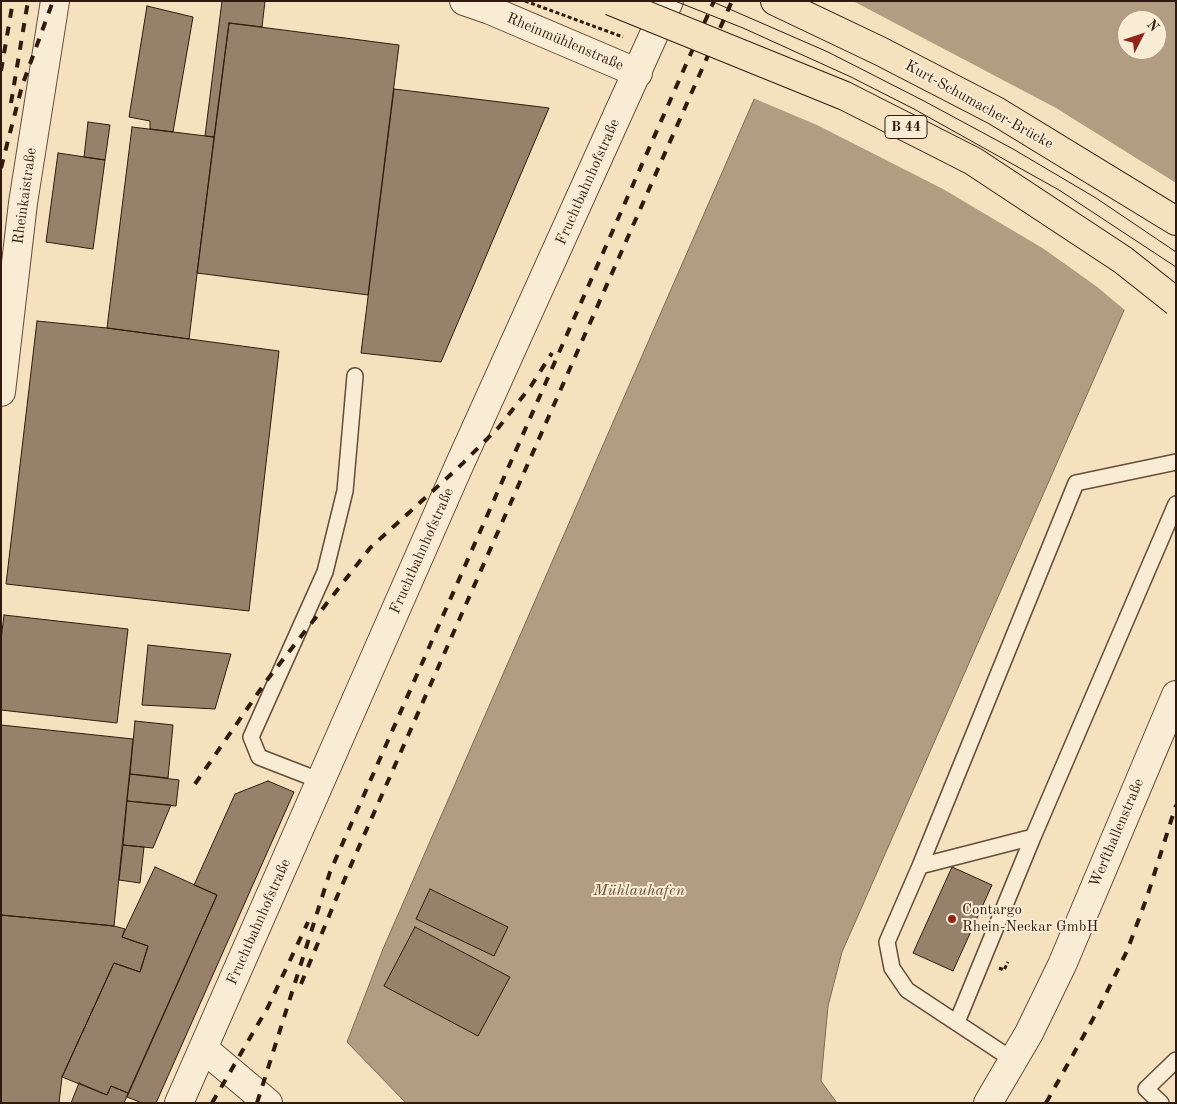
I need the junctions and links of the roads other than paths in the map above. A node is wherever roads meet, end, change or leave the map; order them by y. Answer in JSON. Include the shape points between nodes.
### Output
{"nodes":[{"id":1,"x":55,"y":1,"type":"edge"},
{"id":2,"x":464,"y":1,"type":"edge"},
{"id":3,"x":611,"y":1,"type":"edge"},
{"id":4,"x":670,"y":1,"type":"edge"},
{"id":5,"x":775,"y":1,"type":"edge"},
{"id":6,"x":638,"y":73,"type":"junction"},
{"id":7,"x":1176,"y":222,"type":"edge"},
{"id":8,"x":1176,"y":302,"type":"edge"},
{"id":9,"x":355,"y":376,"type":"dead end"},
{"id":10,"x":1,"y":392,"type":"edge"},
{"id":11,"x":1176,"y":462,"type":"edge"},
{"id":12,"x":1176,"y":504,"type":"edge"},
{"id":13,"x":1176,"y":695,"type":"edge"},
{"id":14,"x":321,"y":781,"type":"junction"},
{"id":15,"x":1033,"y":837,"type":"junction"},
{"id":16,"x":920,"y":866,"type":"junction"},
{"id":17,"x":957,"y":1022,"type":"junction"},
{"id":18,"x":204,"y":1049,"type":"junction"},
{"id":19,"x":1013,"y":1060,"type":"junction"},
{"id":20,"x":1176,"y":1060,"type":"edge"},
{"id":21,"x":179,"y":1103,"type":"edge"},
{"id":22,"x":268,"y":1103,"type":"edge"},
{"id":23,"x":988,"y":1103,"type":"edge"},
{"id":24,"x":1161,"y":1103,"type":"edge"}],
"edges":[{"from":1,"to":10,"type":"street","name":"Rheinkaistraße","via":[[23,203]]},
{"from":2,"to":6,"type":"street","name":"Rheinmühlenstraße"},
{"from":3,"to":8,"type":"highway","number":"B 44","bridge":true,"via":[[845,96],[973,161],[1123,260]]},
{"from":4,"to":6,"type":"street","name":"Fruchtbahnhofstraße"},
{"from":5,"to":7,"type":"highway","name":"Kurt-Schumacher-Brücke","via":[[996,111]]},
{"from":6,"to":14,"type":"street","name":"Fruchtbahnhofstraße","via":[[458,468]]},
{"from":9,"to":14,"type":"lane","via":[[345,491],[325,572],[251,737],[259,757]]},
{"from":11,"to":16,"type":"lane","via":[[1076,483]]},
{"from":12,"to":15,"type":"lane"},
{"from":13,"to":19,"type":"street","name":"Werfthallenstraße","via":[[1062,965]]},
{"from":14,"to":18,"type":"street","name":"Fruchtbahnhofstraße"},
{"from":15,"to":16,"type":"lane"},
{"from":15,"to":17,"type":"lane"},
{"from":16,"to":17,"type":"lane","via":[[887,942],[892,968],[907,990]]},
{"from":17,"to":19,"type":"lane"},
{"from":18,"to":21,"type":"street","name":"Fruchtbahnhofstraße"},
{"from":18,"to":22,"type":"street"},
{"from":19,"to":23,"type":"street","name":"Werfthallenstraße"},
{"from":20,"to":24,"type":"lane","via":[[1146,1089]]}]}
